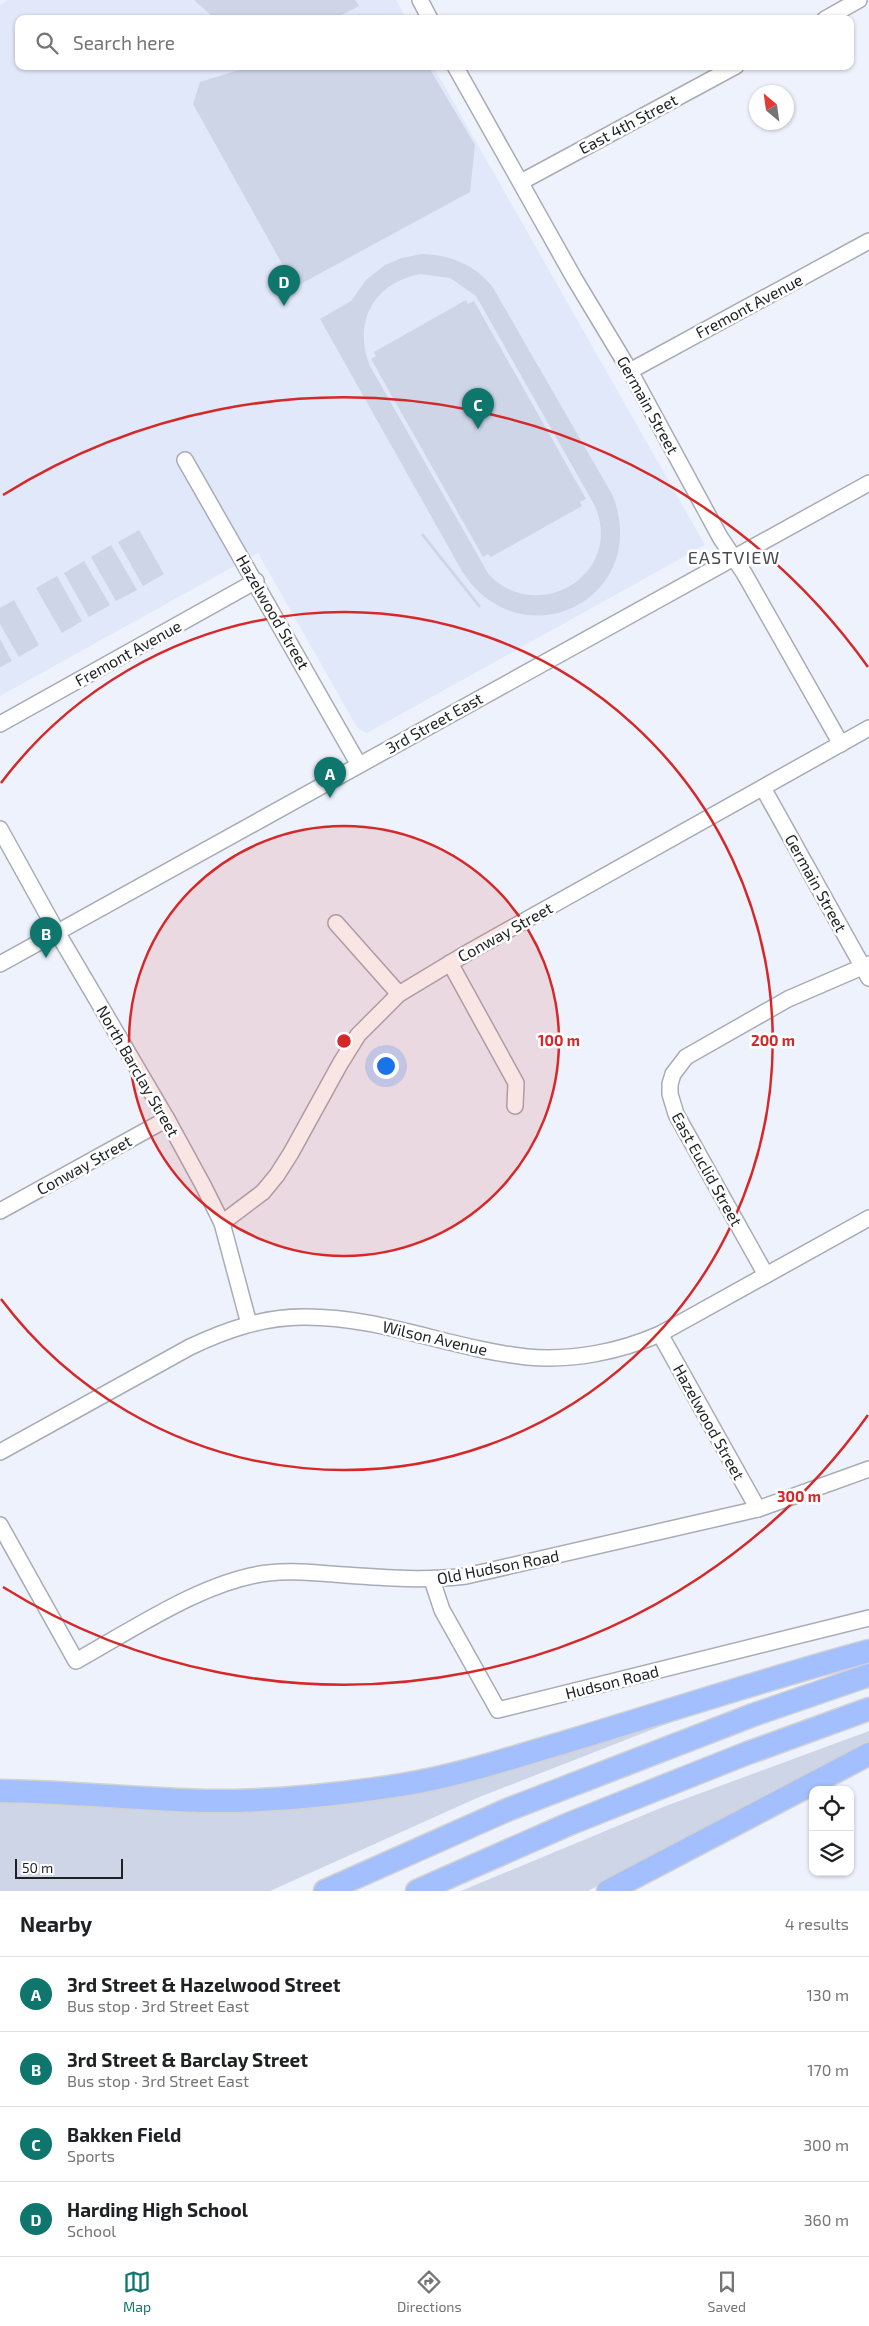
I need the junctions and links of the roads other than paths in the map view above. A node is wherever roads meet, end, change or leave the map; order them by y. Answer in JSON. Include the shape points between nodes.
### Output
{"nodes":[{"id":1,"x":420,"y":0,"type":"edge"},
{"id":2,"x":860,"y":0,"type":"edge"},
{"id":3,"x":428,"y":15,"type":"edge"},
{"id":4,"x":832,"y":15,"type":"edge"},
{"id":5,"x":457,"y":70,"type":"edge"},
{"id":6,"x":729,"y":70,"type":"edge"},
{"id":7,"x":520,"y":182,"type":"junction"},
{"id":8,"x":869,"y":242,"type":"edge"},
{"id":9,"x":630,"y":371,"type":"junction"},
{"id":10,"x":185,"y":460,"type":"dead end"},
{"id":11,"x":869,"y":483,"type":"edge"},
{"id":12,"x":734,"y":558,"type":"junction"},
{"id":13,"x":256,"y":581,"type":"junction"},
{"id":14,"x":0,"y":724,"type":"edge"},
{"id":15,"x":869,"y":728,"type":"edge"},
{"id":16,"x":841,"y":744,"type":"junction"},
{"id":17,"x":359,"y":765,"type":"junction"},
{"id":18,"x":764,"y":788,"type":"junction"},
{"id":19,"x":0,"y":830,"type":"edge"},
{"id":20,"x":336,"y":923,"type":"dead end"},
{"id":21,"x":57,"y":932,"type":"junction"},
{"id":22,"x":450,"y":963,"type":"junction"},
{"id":23,"x":0,"y":964,"type":"edge"},
{"id":24,"x":867,"y":970,"type":"edge"},
{"id":25,"x":399,"y":994,"type":"junction"},
{"id":26,"x":515,"y":1106,"type":"dead end"},
{"id":27,"x":167,"y":1119,"type":"junction"},
{"id":28,"x":0,"y":1211,"type":"edge"},
{"id":29,"x":869,"y":1218,"type":"edge"},
{"id":30,"x":222,"y":1223,"type":"junction"},
{"id":31,"x":766,"y":1275,"type":"junction"},
{"id":32,"x":250,"y":1324,"type":"junction"},
{"id":33,"x":660,"y":1334,"type":"junction"},
{"id":34,"x":0,"y":1452,"type":"edge"},
{"id":35,"x":869,"y":1470,"type":"edge"},
{"id":36,"x":758,"y":1509,"type":"junction"},
{"id":37,"x":0,"y":1525,"type":"edge"},
{"id":38,"x":432,"y":1580,"type":"junction"},
{"id":39,"x":869,"y":1618,"type":"edge"},
{"id":40,"x":869,"y":1651,"type":"edge"},
{"id":41,"x":869,"y":1675,"type":"edge"},
{"id":42,"x":869,"y":1709,"type":"edge"},
{"id":43,"x":869,"y":1754,"type":"edge"},
{"id":44,"x":0,"y":1791,"type":"edge"},
{"id":45,"x":325,"y":1891,"type":"edge"},
{"id":46,"x":417,"y":1891,"type":"edge"},
{"id":47,"x":608,"y":1891,"type":"edge"}],
"edges":[{"from":1,"to":3,"type":"street"},
{"from":2,"to":4,"type":"street"},
{"from":5,"to":7,"type":"street","name":"Germain Street"},
{"from":6,"to":7,"type":"street","name":"East 4th Street"},
{"from":7,"to":9,"type":"street","name":"Germain Street"},
{"from":8,"to":9,"type":"street","name":"Fremont Avenue"},
{"from":9,"to":12,"type":"street","name":"Germain Street"},
{"from":10,"to":13,"type":"street","name":"Hazelwood Street"},
{"from":11,"to":12,"type":"street","name":"3rd Street East"},
{"from":12,"to":16,"type":"street","name":"Germain Street"},
{"from":12,"to":17,"type":"street","name":"3rd Street East"},
{"from":13,"to":14,"type":"street","name":"Fremont Avenue"},
{"from":13,"to":17,"type":"street","name":"Hazelwood Street"},
{"from":15,"to":16,"type":"street","name":"Conway Street"},
{"from":16,"to":18,"type":"street","name":"Conway Street"},
{"from":17,"to":21,"type":"street","name":"3rd Street East"},
{"from":18,"to":22,"type":"street","name":"Conway Street"},
{"from":18,"to":24,"type":"street","name":"Germain Street"},
{"from":19,"to":21,"type":"street","name":"North Barclay Street"},
{"from":20,"to":25,"type":"street"},
{"from":21,"to":23,"type":"street","name":"3rd Street East"},
{"from":21,"to":27,"type":"street","name":"North Barclay Street"},
{"from":22,"to":25,"type":"street","name":"Conway Street"},
{"from":22,"to":26,"type":"street","via":[[516,1083]]},
{"from":24,"to":31,"type":"street","name":"East Euclid Street","via":[[788,999],[686,1057],[673,1074],[670,1094],[676,1114]]},
{"from":25,"to":30,"type":"street","name":"Conway Street","via":[[358,1036],[291,1153],[263,1192]]},
{"from":27,"to":28,"type":"street","name":"Conway Street"},
{"from":27,"to":30,"type":"street","name":"North Barclay Street"},
{"from":29,"to":31,"type":"street","name":"Wilson Avenue"},
{"from":30,"to":32,"type":"street","name":"North Barclay Street"},
{"from":31,"to":33,"type":"street","name":"Wilson Avenue"},
{"from":32,"to":33,"type":"street","name":"Wilson Avenue","via":[[275,1319],[327,1317],[501,1353],[559,1358],[624,1348]]},
{"from":32,"to":34,"type":"street","name":"Wilson Avenue","via":[[190,1347]]},
{"from":33,"to":36,"type":"street","name":"Hazelwood Street"},
{"from":35,"to":36,"type":"street","name":"Old Hudson Road"},
{"from":36,"to":38,"type":"street","name":"Old Hudson Road","via":[[512,1567]]},
{"from":37,"to":38,"type":"street","name":"Old Hudson Road","via":[[76,1661],[194,1596],[242,1577],[294,1571]]},
{"from":38,"to":39,"type":"street","name":"Hudson Road","via":[[442,1610],[498,1710]]},
{"from":40,"to":44,"type":"highway","via":[[467,1771],[403,1784],[266,1800],[208,1801]]},
{"from":41,"to":45,"type":"highway","via":[[752,1715],[516,1806]]},
{"from":42,"to":46,"type":"highway","via":[[569,1824]]},
{"from":43,"to":47,"type":"highway"}]}
